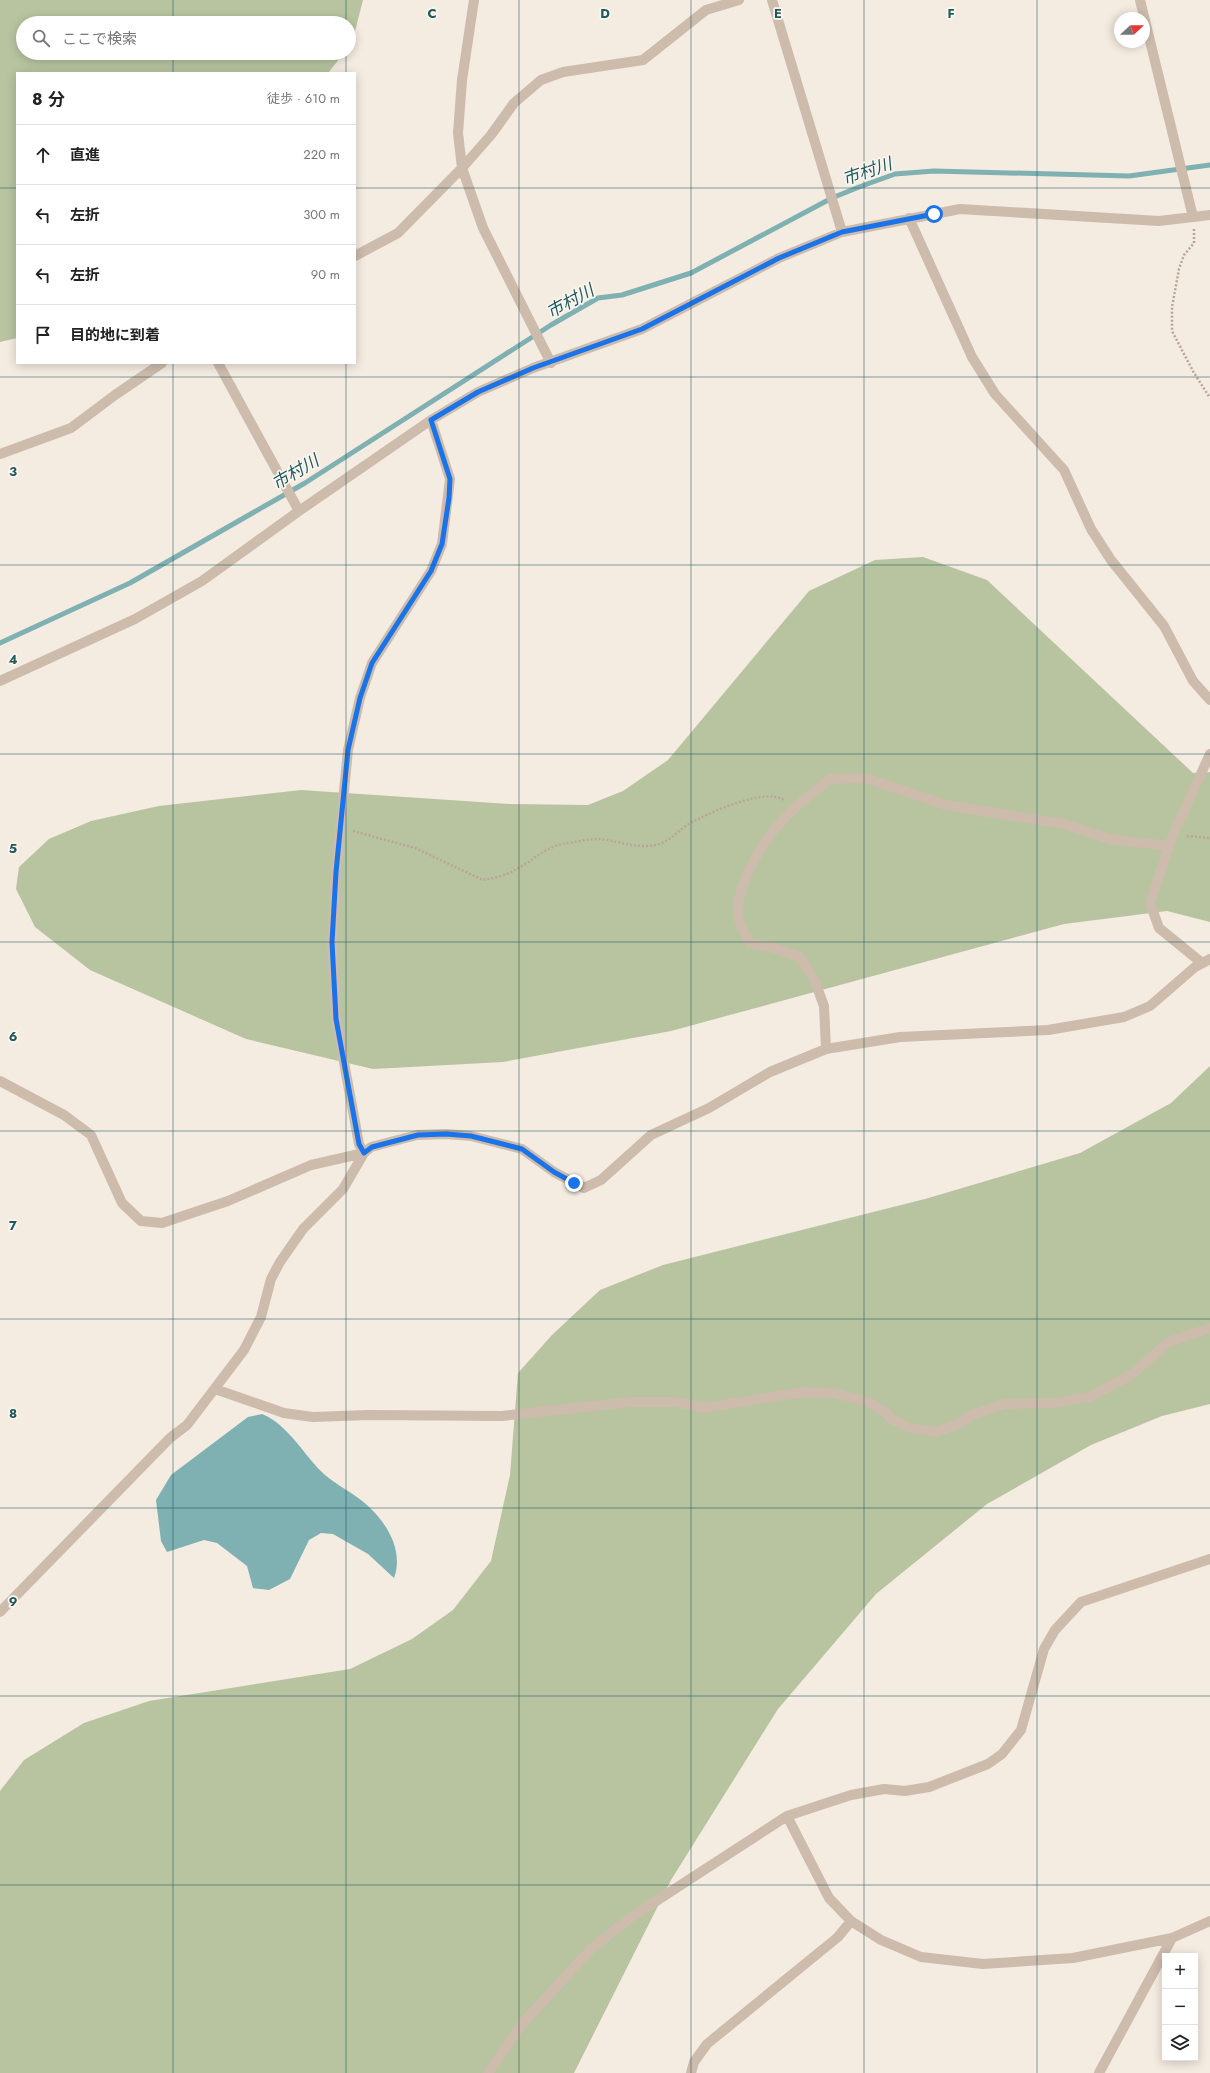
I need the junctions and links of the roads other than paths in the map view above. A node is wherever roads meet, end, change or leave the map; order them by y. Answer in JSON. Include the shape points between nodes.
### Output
{"nodes":[{"id":1,"x":474,"y":0,"type":"edge"},
{"id":2,"x":739,"y":0,"type":"edge"},
{"id":3,"x":772,"y":0,"type":"edge"},
{"id":4,"x":1140,"y":0,"type":"edge"},
{"id":5,"x":462,"y":168,"type":"junction"},
{"id":6,"x":1210,"y":215,"type":"edge"},
{"id":7,"x":1193,"y":217,"type":"junction"},
{"id":8,"x":909,"y":218,"type":"junction"},
{"id":9,"x":842,"y":232,"type":"junction"},
{"id":10,"x":356,"y":255,"type":"edge"},
{"id":11,"x":551,"y":363,"type":"junction"},
{"id":12,"x":161,"y":364,"type":"edge"},
{"id":13,"x":219,"y":364,"type":"edge"},
{"id":14,"x":431,"y":420,"type":"junction"},
{"id":15,"x":0,"y":454,"type":"edge"},
{"id":16,"x":299,"y":511,"type":"junction"},
{"id":17,"x":0,"y":681,"type":"edge"},
{"id":18,"x":1210,"y":700,"type":"edge"},
{"id":19,"x":1210,"y":754,"type":"edge"},
{"id":20,"x":1169,"y":846,"type":"junction"},
{"id":21,"x":1206,"y":961,"type":"edge"},
{"id":22,"x":826,"y":1049,"type":"junction"},
{"id":23,"x":0,"y":1081,"type":"edge"},
{"id":24,"x":364,"y":1153,"type":"junction"},
{"id":25,"x":1210,"y":1328,"type":"edge"},
{"id":26,"x":215,"y":1389,"type":"junction"},
{"id":27,"x":1210,"y":1559,"type":"edge"},
{"id":28,"x":0,"y":1612,"type":"edge"},
{"id":29,"x":787,"y":1816,"type":"junction"},
{"id":30,"x":851,"y":1921,"type":"junction"},
{"id":31,"x":1210,"y":1921,"type":"edge"},
{"id":32,"x":1172,"y":1938,"type":"junction"},
{"id":33,"x":488,"y":2073,"type":"edge"},
{"id":34,"x":691,"y":2073,"type":"edge"},
{"id":35,"x":1099,"y":2073,"type":"edge"}],
"edges":[{"from":1,"to":5,"type":"street","via":[[461,88],[458,133]]},
{"from":2,"to":5,"type":"street","via":[[706,10],[644,60],[563,72],[541,80],[514,103],[491,135]]},
{"from":3,"to":9,"type":"street"},
{"from":4,"to":7,"type":"street"},
{"from":5,"to":10,"type":"street","via":[[398,233]]},
{"from":5,"to":11,"type":"street","via":[[483,228]]},
{"from":6,"to":7,"type":"street"},
{"from":7,"to":8,"type":"street","via":[[1159,221],[960,209]]},
{"from":8,"to":9,"type":"street"},
{"from":8,"to":18,"type":"street","via":[[972,357],[995,394],[1064,470],[1091,529],[1164,626],[1193,681]]},
{"from":9,"to":11,"type":"street","via":[[779,258],[642,329]]},
{"from":11,"to":14,"type":"street","via":[[478,392]]},
{"from":12,"to":15,"type":"street","via":[[71,428]]},
{"from":13,"to":16,"type":"street"},
{"from":14,"to":16,"type":"street"},
{"from":14,"to":24,"type":"street","via":[[450,479],[442,544],[431,571],[372,663],[360,698],[348,750],[336,872],[332,942],[336,1019],[359,1144]]},
{"from":16,"to":17,"type":"street","via":[[202,581],[135,619]]},
{"from":19,"to":20,"type":"street"},
{"from":20,"to":21,"type":"street","via":[[1150,903],[1160,928]]},
{"from":20,"to":22,"type":"street","via":[[1110,839],[1064,824],[946,805],[865,778],[830,779],[779,823],[754,860],[740,894],[738,912],[743,931],[750,942],[771,946],[800,957],[814,980],[824,1006]]},
{"from":21,"to":22,"type":"street","via":[[1150,1006],[1124,1017],[1048,1030],[900,1037]]},
{"from":22,"to":24,"type":"street","via":[[770,1072],[709,1108],[651,1135],[601,1180],[584,1188],[554,1172],[522,1149],[471,1136],[418,1135],[372,1147]]},
{"from":23,"to":24,"type":"street","via":[[64,1115],[91,1135],[122,1203],[141,1221],[162,1223],[228,1201],[311,1166]]},
{"from":24,"to":26,"type":"street","via":[[343,1189],[303,1229],[280,1262],[271,1279],[260,1317],[244,1350]]},
{"from":25,"to":26,"type":"street","via":[[1169,1342],[1131,1376],[1089,1397],[1054,1403],[1004,1404],[972,1415],[960,1423],[936,1432],[911,1428],[890,1419],[885,1412],[869,1402],[834,1393],[803,1392],[704,1408],[676,1402],[630,1402],[502,1416],[313,1417],[284,1413]]},
{"from":26,"to":28,"type":"street","via":[[187,1425],[170,1438]]},
{"from":27,"to":29,"type":"street","via":[[1081,1602],[1055,1630],[1044,1650],[1021,1730],[1002,1754],[988,1764],[929,1787],[905,1791],[884,1789],[851,1795]]},
{"from":29,"to":30,"type":"street","via":[[829,1898]]},
{"from":29,"to":33,"type":"street","via":[[630,1918],[591,1949],[522,2024]]},
{"from":30,"to":32,"type":"street","via":[[881,1940],[921,1957],[983,1964],[1073,1958]]},
{"from":30,"to":34,"type":"street","via":[[838,1937],[708,2044],[694,2062]]},
{"from":31,"to":32,"type":"street"},
{"from":32,"to":35,"type":"street"}]}
